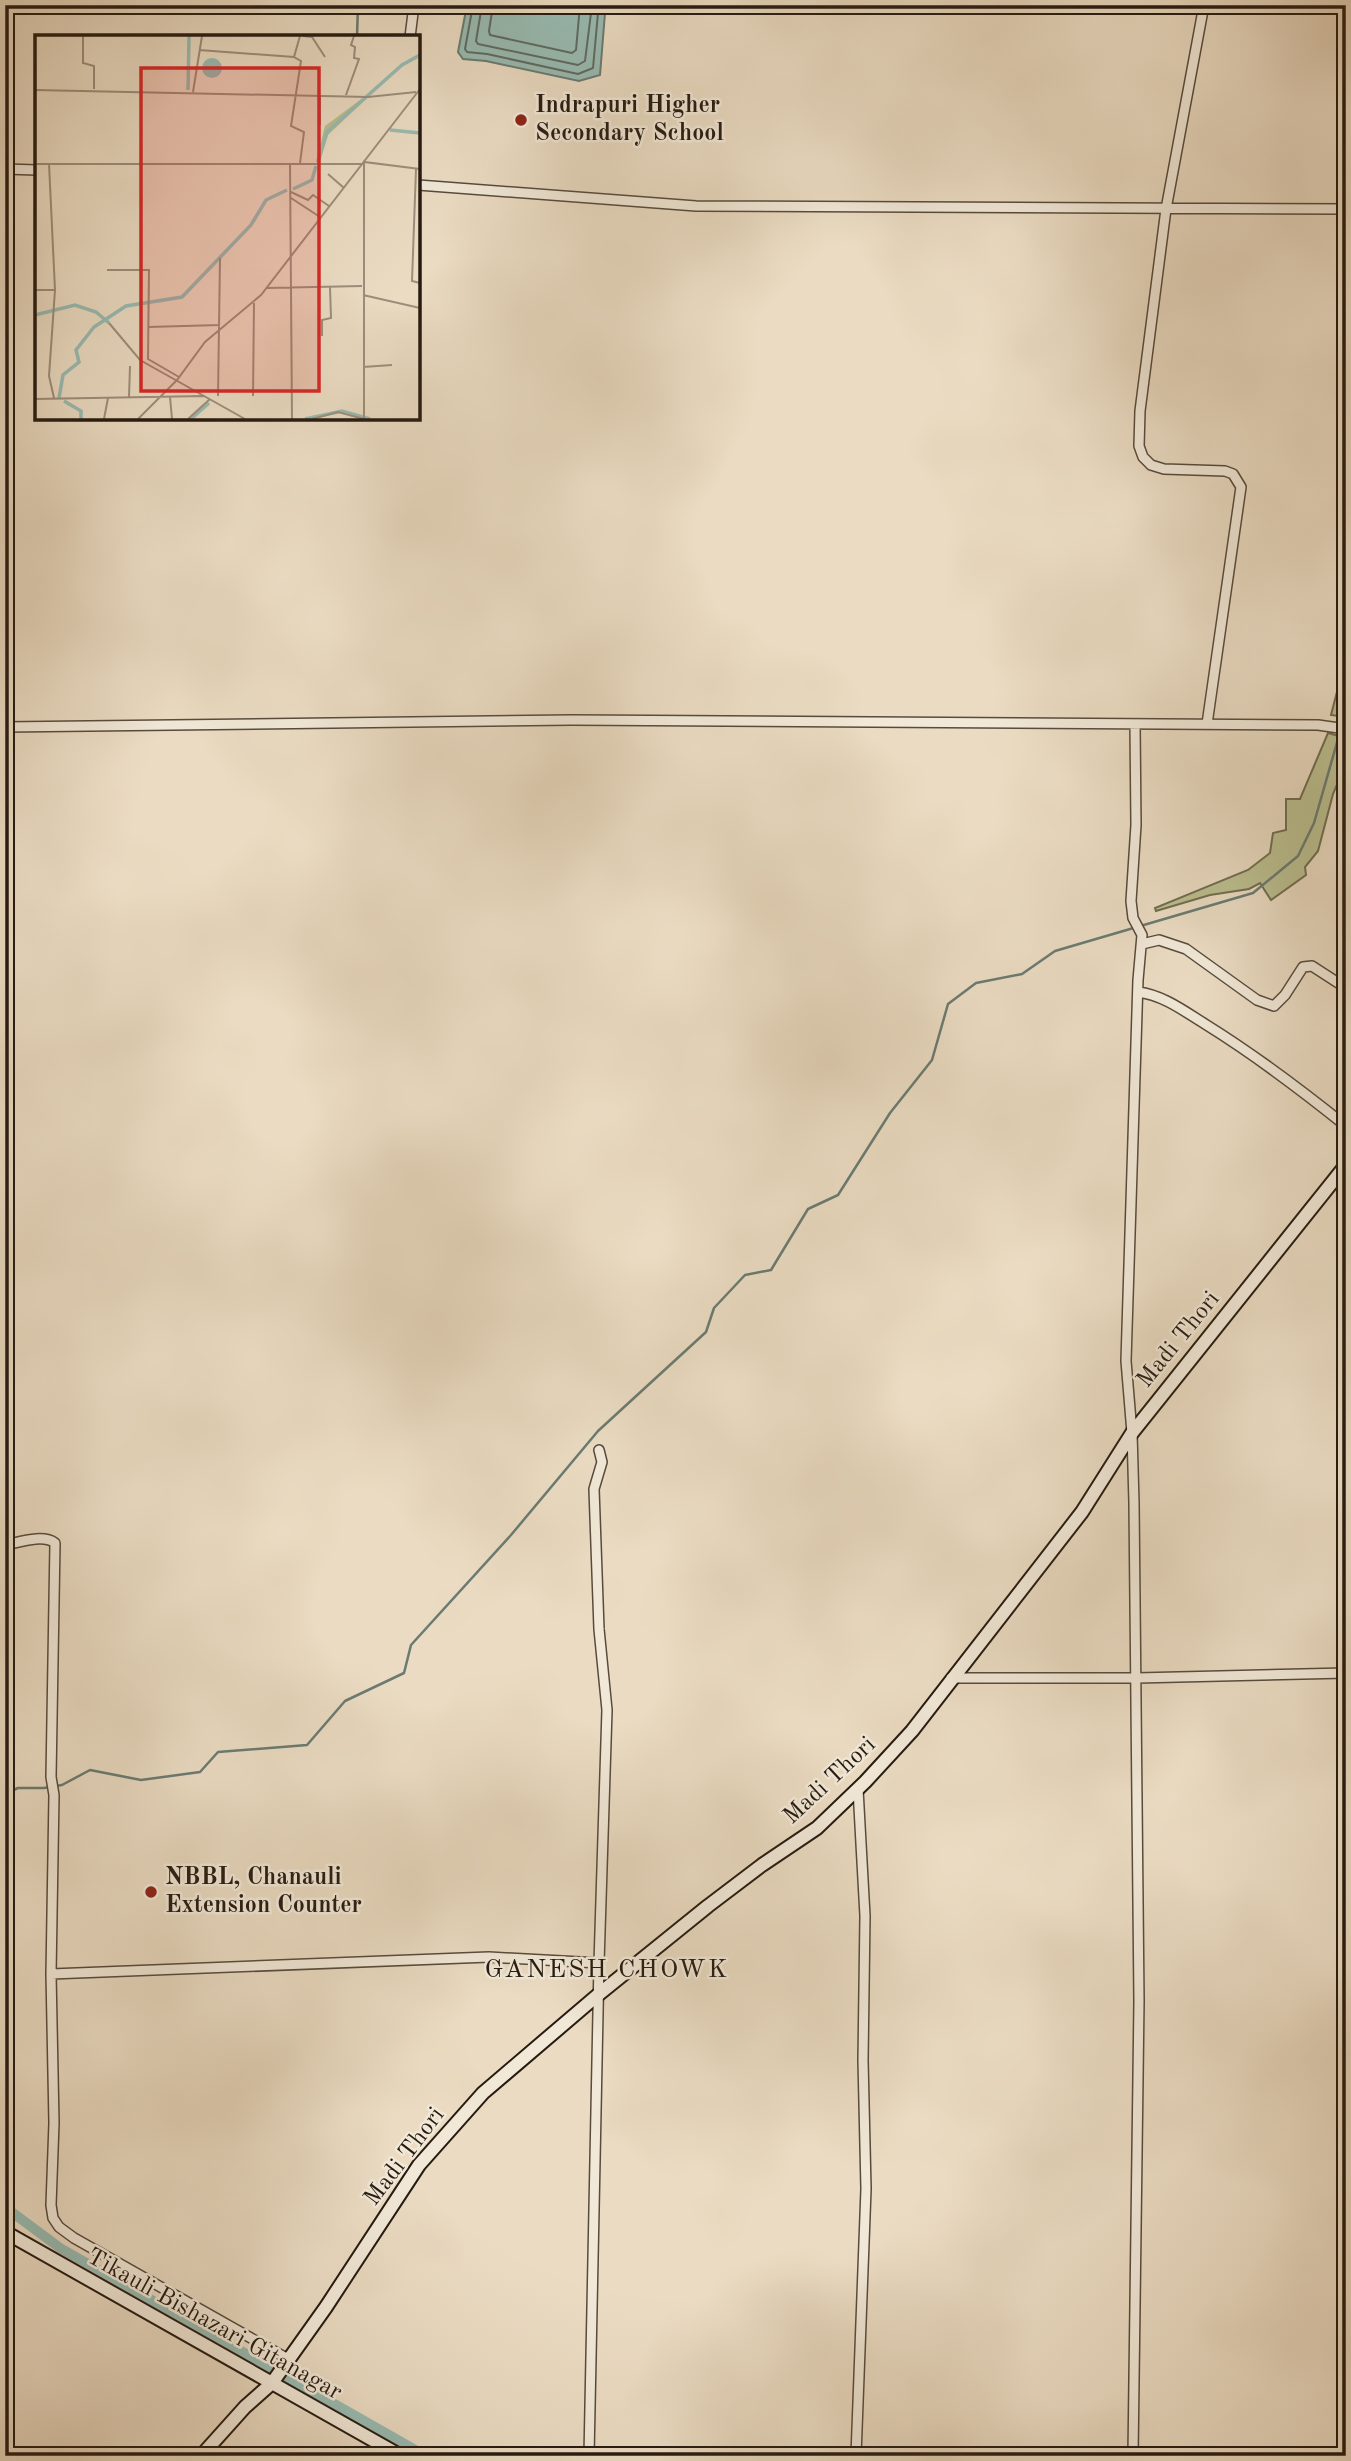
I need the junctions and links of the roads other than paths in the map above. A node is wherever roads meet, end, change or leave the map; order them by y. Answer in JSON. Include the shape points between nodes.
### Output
{"nodes":[{"id":1,"x":414,"y":5,"type":"edge"},
{"id":2,"x":1204,"y":5,"type":"edge"},
{"id":3,"x":410,"y":35,"type":"edge"},
{"id":4,"x":5,"y":169,"type":"edge"},
{"id":5,"x":35,"y":170,"type":"edge"},
{"id":6,"x":420,"y":185,"type":"edge"},
{"id":7,"x":1166,"y":209,"type":"junction"},
{"id":8,"x":1346,"y":209,"type":"edge"},
{"id":9,"x":1135,"y":724,"type":"junction"},
{"id":10,"x":1206,"y":724,"type":"junction"},
{"id":11,"x":5,"y":727,"type":"edge"},
{"id":12,"x":1346,"y":729,"type":"edge"},
{"id":13,"x":1142,"y":940,"type":"junction"},
{"id":14,"x":1346,"y":988,"type":"edge"},
{"id":15,"x":1138,"y":992,"type":"junction"},
{"id":16,"x":1346,"y":1126,"type":"edge"},
{"id":17,"x":1346,"y":1165,"type":"edge"},
{"id":18,"x":1132,"y":1433,"type":"junction"},
{"id":19,"x":599,"y":1450,"type":"dead end"},
{"id":20,"x":5,"y":1545,"type":"edge"},
{"id":21,"x":1346,"y":1673,"type":"edge"},
{"id":22,"x":951,"y":1678,"type":"junction"},
{"id":23,"x":1137,"y":1678,"type":"junction"},
{"id":24,"x":858,"y":1789,"type":"junction"},
{"id":25,"x":599,"y":1963,"type":"junction"},
{"id":26,"x":51,"y":1974,"type":"junction"},
{"id":27,"x":599,"y":1994,"type":"junction"},
{"id":28,"x":5,"y":2232,"type":"edge"},
{"id":29,"x":286,"y":2363,"type":"junction"},
{"id":30,"x":272,"y":2382,"type":"junction"},
{"id":31,"x":201,"y":2456,"type":"edge"},
{"id":32,"x":401,"y":2456,"type":"edge"},
{"id":33,"x":589,"y":2456,"type":"edge"},
{"id":34,"x":856,"y":2456,"type":"edge"},
{"id":35,"x":1133,"y":2456,"type":"edge"}],
"edges":[{"from":1,"to":3,"type":"street"},
{"from":2,"to":7,"type":"street"},
{"from":4,"to":5,"type":"street"},
{"from":6,"to":7,"type":"street","via":[[696,206]]},
{"from":7,"to":8,"type":"street"},
{"from":7,"to":10,"type":"street","via":[[1139,446],[1151,465],[1225,471],[1233,474],[1241,487]]},
{"from":9,"to":10,"type":"street"},
{"from":9,"to":11,"type":"street","via":[[559,720]]},
{"from":9,"to":13,"type":"street","via":[[1136,825],[1130,901]]},
{"from":10,"to":12,"type":"street"},
{"from":13,"to":14,"type":"street","via":[[1186,948],[1270,1006],[1285,995],[1307,966]]},
{"from":13,"to":15,"type":"street"},
{"from":15,"to":16,"type":"street","via":[[1170,1003],[1250,1052]]},
{"from":15,"to":18,"type":"street","via":[[1126,1361]]},
{"from":17,"to":18,"type":"main road","name":"Madi Thori"},
{"from":18,"to":22,"type":"main road","name":"Madi Thori","via":[[1082,1512]]},
{"from":18,"to":23,"type":"street"},
{"from":19,"to":25,"type":"street","via":[[602,1462],[594,1489],[607,1710]]},
{"from":20,"to":26,"type":"street","via":[[42,1538],[55,1543]]},
{"from":21,"to":23,"type":"street"},
{"from":22,"to":23,"type":"street"},
{"from":22,"to":24,"type":"main road","name":"Madi Thori","via":[[912,1731]]},
{"from":23,"to":35,"type":"street","via":[[1139,2001]]},
{"from":24,"to":27,"type":"main road","name":"Madi Thori","via":[[817,1828],[740,1881]]},
{"from":24,"to":34,"type":"street","via":[[865,1916],[866,2189]]},
{"from":25,"to":26,"type":"street","via":[[489,1957]]},
{"from":25,"to":27,"type":"street"},
{"from":26,"to":29,"type":"street","via":[[53,2218],[74,2238]]},
{"from":27,"to":29,"type":"main road","name":"Madi Thori","via":[[483,2092],[419,2165]]},
{"from":27,"to":33,"type":"street"},
{"from":28,"to":30,"type":"main road","name":"Tikauli Bishazari Gitanagar"},
{"from":29,"to":30,"type":"main road","name":"Madi Thori"},
{"from":30,"to":31,"type":"main road","name":"Madi Thori"},
{"from":30,"to":32,"type":"main road","name":"Tikauli Bishazari Gitanagar"}]}
